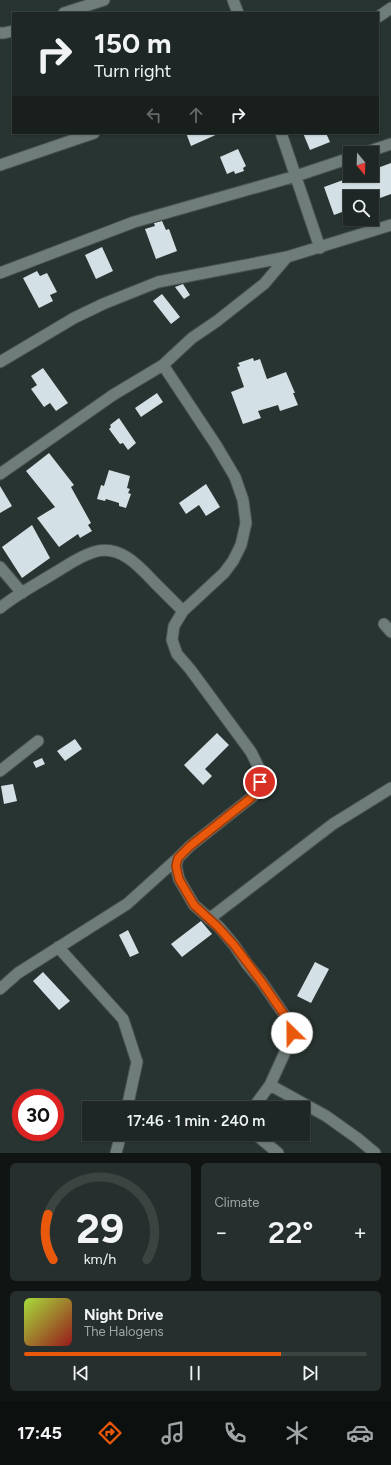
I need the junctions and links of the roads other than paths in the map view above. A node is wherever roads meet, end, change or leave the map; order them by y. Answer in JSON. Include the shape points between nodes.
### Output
{"nodes":[{"id":1,"x":104,"y":0,"type":"edge"},
{"id":2,"x":234,"y":0,"type":"edge"},
{"id":3,"x":391,"y":8,"type":"edge"},
{"id":4,"x":67,"y":12,"type":"edge"},
{"id":5,"x":238,"y":12,"type":"edge"},
{"id":6,"x":379,"y":16,"type":"edge"},
{"id":7,"x":12,"y":31,"type":"edge"},
{"id":8,"x":0,"y":33,"type":"edge"},
{"id":9,"x":91,"y":134,"type":"edge"},
{"id":10,"x":281,"y":134,"type":"edge"},
{"id":11,"x":391,"y":144,"type":"edge"},
{"id":12,"x":379,"y":148,"type":"edge"},
{"id":13,"x":343,"y":160,"type":"edge"},
{"id":14,"x":0,"y":165,"type":"edge"},
{"id":15,"x":296,"y":176,"type":"junction"},
{"id":16,"x":391,"y":225,"type":"edge"},
{"id":17,"x":320,"y":248,"type":"junction"},
{"id":18,"x":287,"y":257,"type":"junction"},
{"id":19,"x":0,"y":273,"type":"edge"},
{"id":20,"x":0,"y":362,"type":"edge"},
{"id":21,"x":163,"y":365,"type":"junction"},
{"id":22,"x":0,"y":474,"type":"edge"},
{"id":23,"x":0,"y":567,"type":"edge"},
{"id":24,"x":22,"y":593,"type":"junction"},
{"id":25,"x":0,"y":608,"type":"edge"},
{"id":26,"x":183,"y":611,"type":"junction"},
{"id":27,"x":38,"y":741,"type":"dead end"},
{"id":28,"x":0,"y":771,"type":"edge"},
{"id":29,"x":391,"y":788,"type":"edge"},
{"id":30,"x":178,"y":858,"type":"junction"},
{"id":31,"x":209,"y":918,"type":"junction"},
{"id":32,"x":58,"y":948,"type":"junction"},
{"id":33,"x":0,"y":989,"type":"edge"},
{"id":34,"x":270,"y":1085,"type":"junction"},
{"id":35,"x":129,"y":1101,"type":"edge"},
{"id":36,"x":258,"y":1101,"type":"edge"},
{"id":37,"x":119,"y":1141,"type":"edge"},
{"id":38,"x":263,"y":1141,"type":"edge"},
{"id":39,"x":116,"y":1153,"type":"edge"},
{"id":40,"x":278,"y":1153,"type":"edge"},
{"id":41,"x":375,"y":1153,"type":"edge"}],
"edges":[{"from":1,"to":4,"type":"street"},
{"from":2,"to":5,"type":"street"},
{"from":3,"to":6,"type":"street"},
{"from":7,"to":8,"type":"street"},
{"from":9,"to":14,"type":"street"},
{"from":10,"to":15,"type":"street"},
{"from":11,"to":12,"type":"street"},
{"from":13,"to":15,"type":"street"},
{"from":15,"to":17,"type":"street"},
{"from":15,"to":19,"type":"street","via":[[134,222]]},
{"from":16,"to":17,"type":"street"},
{"from":17,"to":18,"type":"street"},
{"from":18,"to":20,"type":"street","via":[[158,282],[74,318]]},
{"from":18,"to":21,"type":"street","via":[[264,284],[192,338]]},
{"from":21,"to":22,"type":"street","via":[[113,395]]},
{"from":21,"to":26,"type":"street","via":[[235,477],[243,500],[246,523],[241,545],[233,561],[224,573]]},
{"from":23,"to":24,"type":"street"},
{"from":24,"to":25,"type":"street","via":[[11,598]]},
{"from":24,"to":26,"type":"street","via":[[81,557],[109,551],[122,554],[134,561]]},
{"from":26,"to":30,"type":"street","via":[[174,626],[172,640],[177,654],[251,752],[260,770],[260,782],[252,797]]},
{"from":27,"to":28,"type":"street"},
{"from":29,"to":31,"type":"street","via":[[333,824]]},
{"from":30,"to":31,"type":"street","via":[[176,866],[179,879],[194,905]]},
{"from":30,"to":32,"type":"street","via":[[127,904]]},
{"from":31,"to":34,"type":"street","via":[[234,945],[292,1026],[291,1039]]},
{"from":32,"to":33,"type":"street","via":[[18,973]]},
{"from":32,"to":35,"type":"street","via":[[123,1019],[137,1062]]},
{"from":34,"to":36,"type":"street"},
{"from":34,"to":41,"type":"street","via":[[326,1116]]},
{"from":37,"to":39,"type":"street"},
{"from":38,"to":40,"type":"street"}]}
